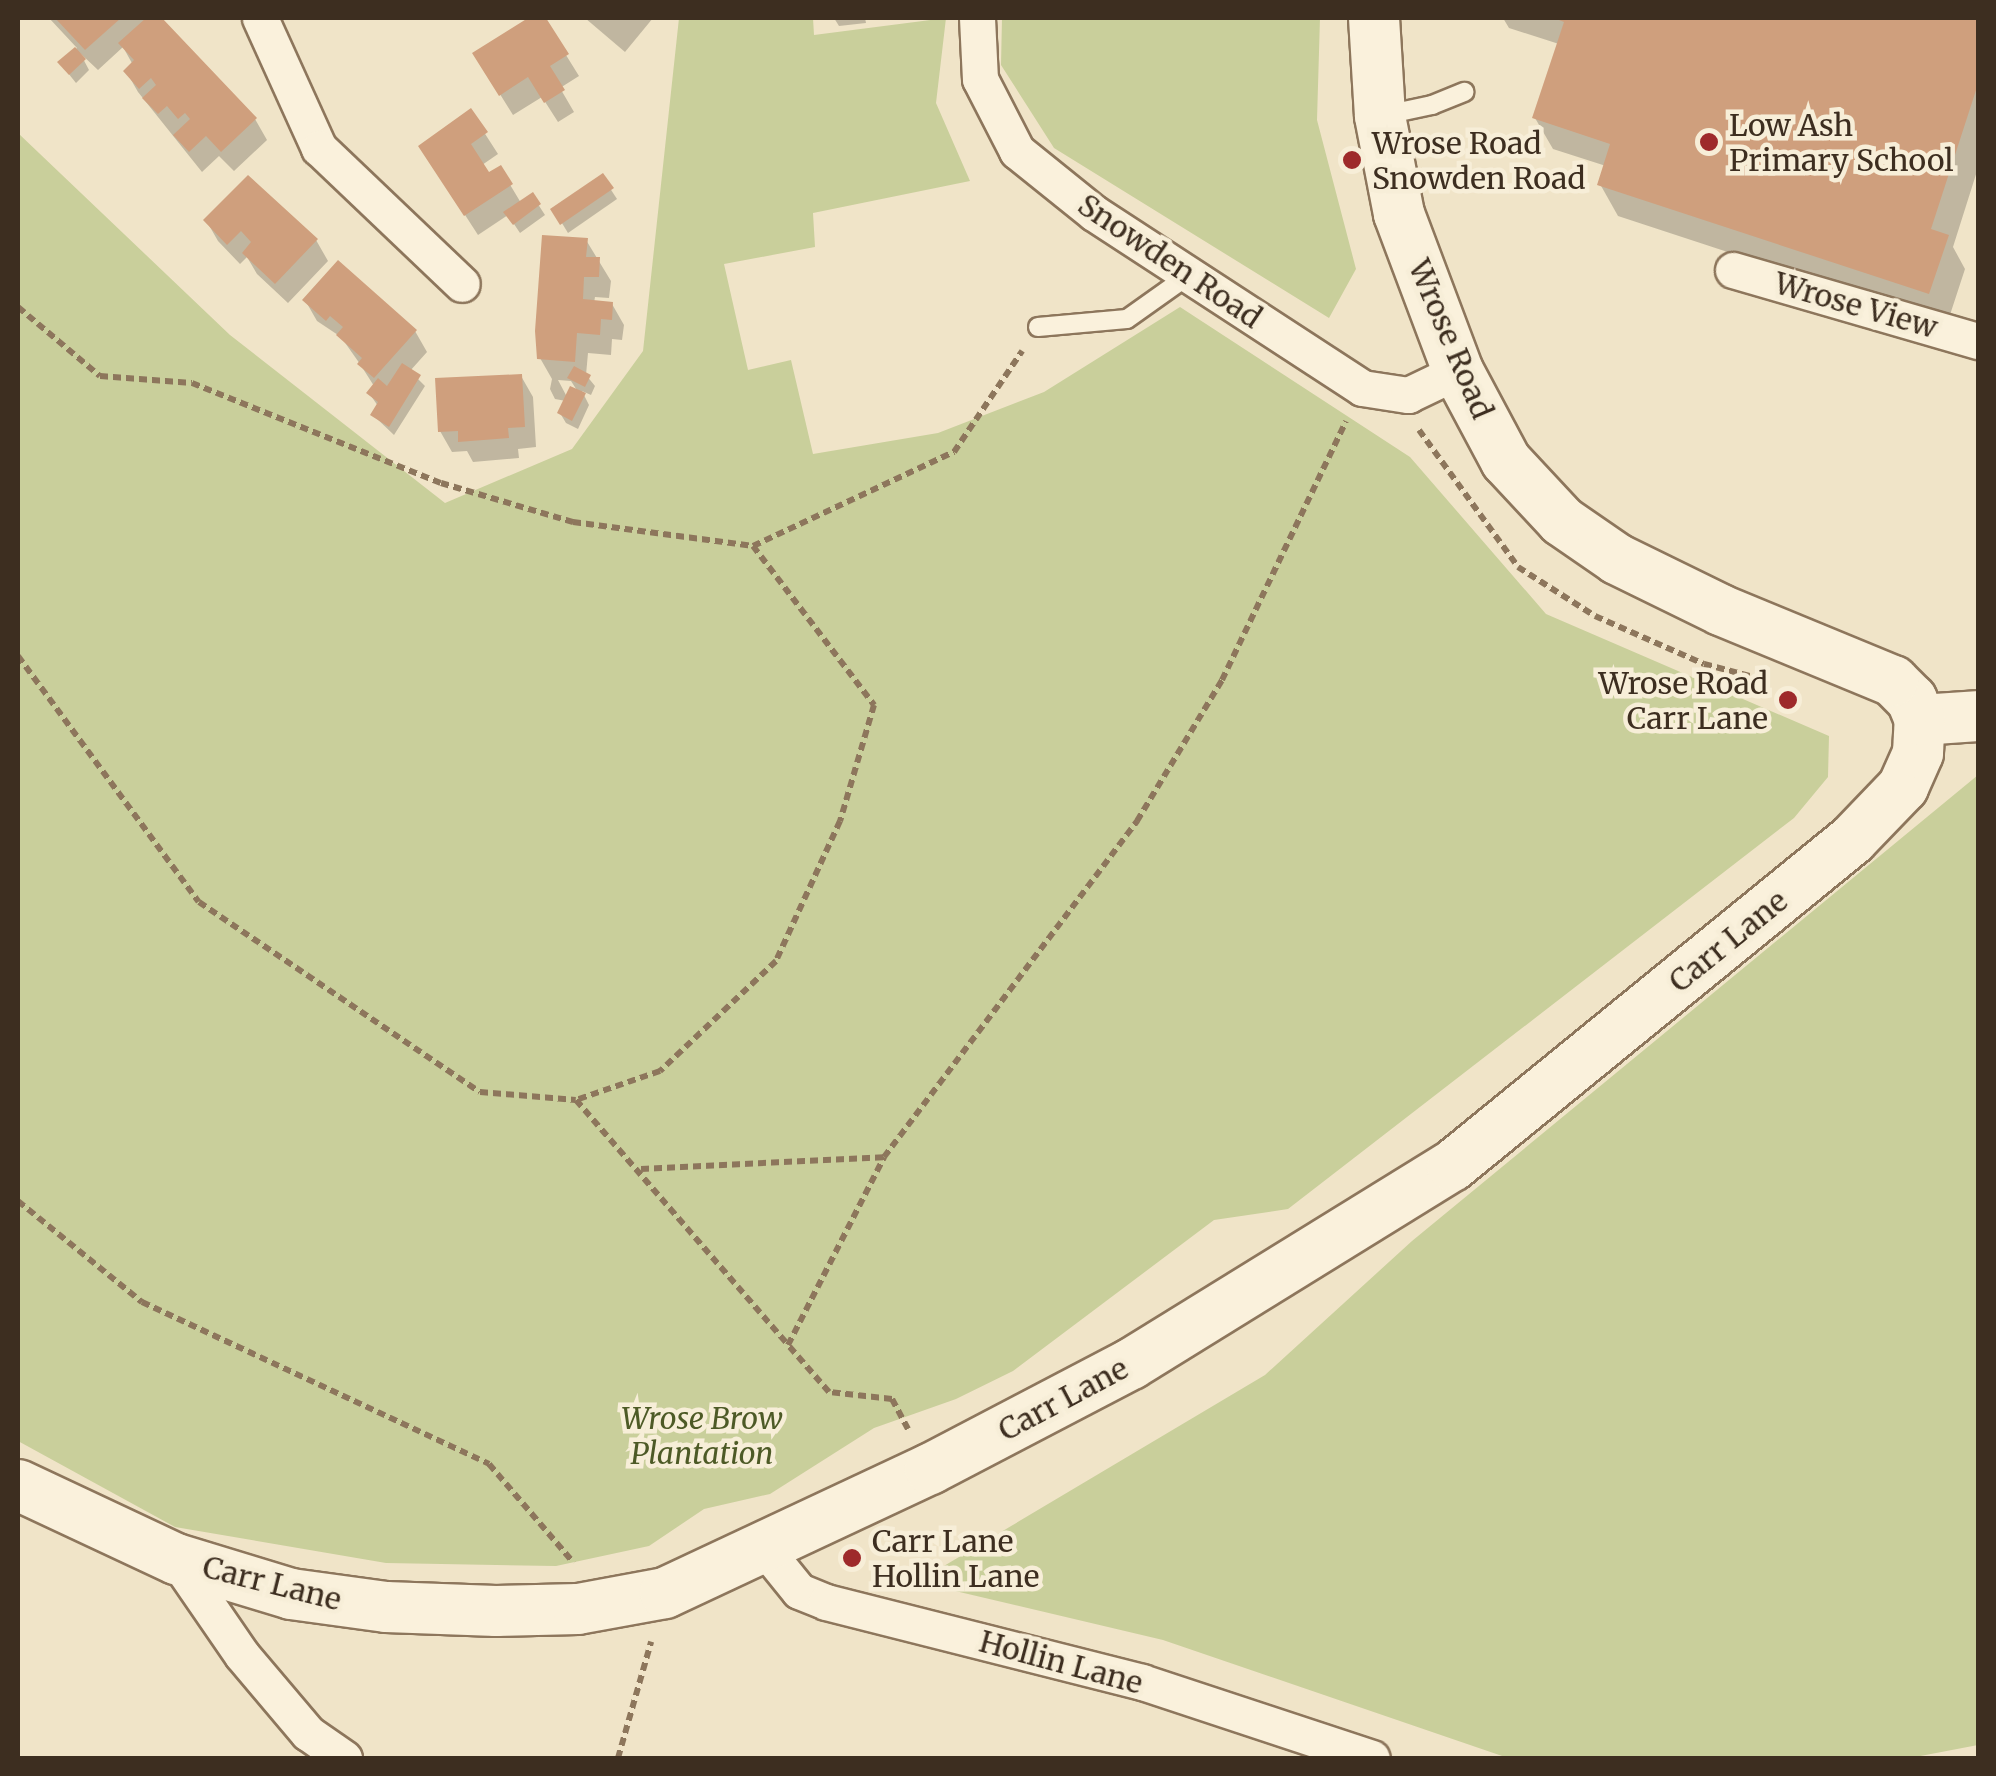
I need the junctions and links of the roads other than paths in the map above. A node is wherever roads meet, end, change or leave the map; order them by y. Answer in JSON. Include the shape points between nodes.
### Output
{"nodes":[{"id":1,"x":260,"y":18,"type":"edge"},
{"id":2,"x":978,"y":18,"type":"edge"},
{"id":3,"x":1374,"y":18,"type":"edge"},
{"id":4,"x":1465,"y":92,"type":"dead end"},
{"id":5,"x":1380,"y":116,"type":"junction"},
{"id":6,"x":1733,"y":270,"type":"dead end"},
{"id":7,"x":1189,"y":275,"type":"junction"},
{"id":8,"x":462,"y":284,"type":"dead end"},
{"id":9,"x":1038,"y":327,"type":"road end"},
{"id":10,"x":1978,"y":341,"type":"edge"},
{"id":11,"x":1458,"y":370,"type":"junction"},
{"id":12,"x":1978,"y":716,"type":"edge"},
{"id":13,"x":1920,"y":720,"type":"junction"},
{"id":14,"x":18,"y":1486,"type":"edge"},
{"id":15,"x":766,"y":1550,"type":"junction"},
{"id":16,"x":176,"y":1559,"type":"junction"},
{"id":17,"x":344,"y":1758,"type":"edge"},
{"id":18,"x":1372,"y":1758,"type":"edge"}],
"edges":[{"from":1,"to":8,"type":"street","via":[[319,148]]},
{"from":2,"to":7,"type":"street","name":"Snowden Road","via":[[980,79],[1017,152]]},
{"from":3,"to":5,"type":"street","name":"Wrose Road"},
{"from":4,"to":5,"type":"lane"},
{"from":5,"to":11,"type":"street","name":"Wrose Road","via":[[1399,214]]},
{"from":6,"to":10,"type":"street","name":"Wrose View"},
{"from":7,"to":9,"type":"lane","via":[[1127,319]]},
{"from":7,"to":11,"type":"street","name":"Snowden Road","via":[[1378,391],[1408,395]]},
{"from":11,"to":13,"type":"street","name":"Wrose Road","via":[[1506,461],[1562,521],[1618,559],[1721,610],[1893,681]]},
{"from":12,"to":13,"type":"street"},
{"from":13,"to":15,"type":"street","name":"Carr Lane","via":[[1918,753],[1903,787],[1852,840],[1452,1166],[1131,1364]]},
{"from":14,"to":16,"type":"street","name":"Carr Lane"},
{"from":15,"to":16,"type":"street","name":"Carr Lane","via":[[665,1593],[578,1609],[386,1607],[291,1594]]},
{"from":15,"to":18,"type":"street","name":"Hollin Lane","via":[[799,1590],[826,1602],[1142,1682]]},
{"from":16,"to":17,"type":"street","via":[[242,1655],[308,1732]]}]}
